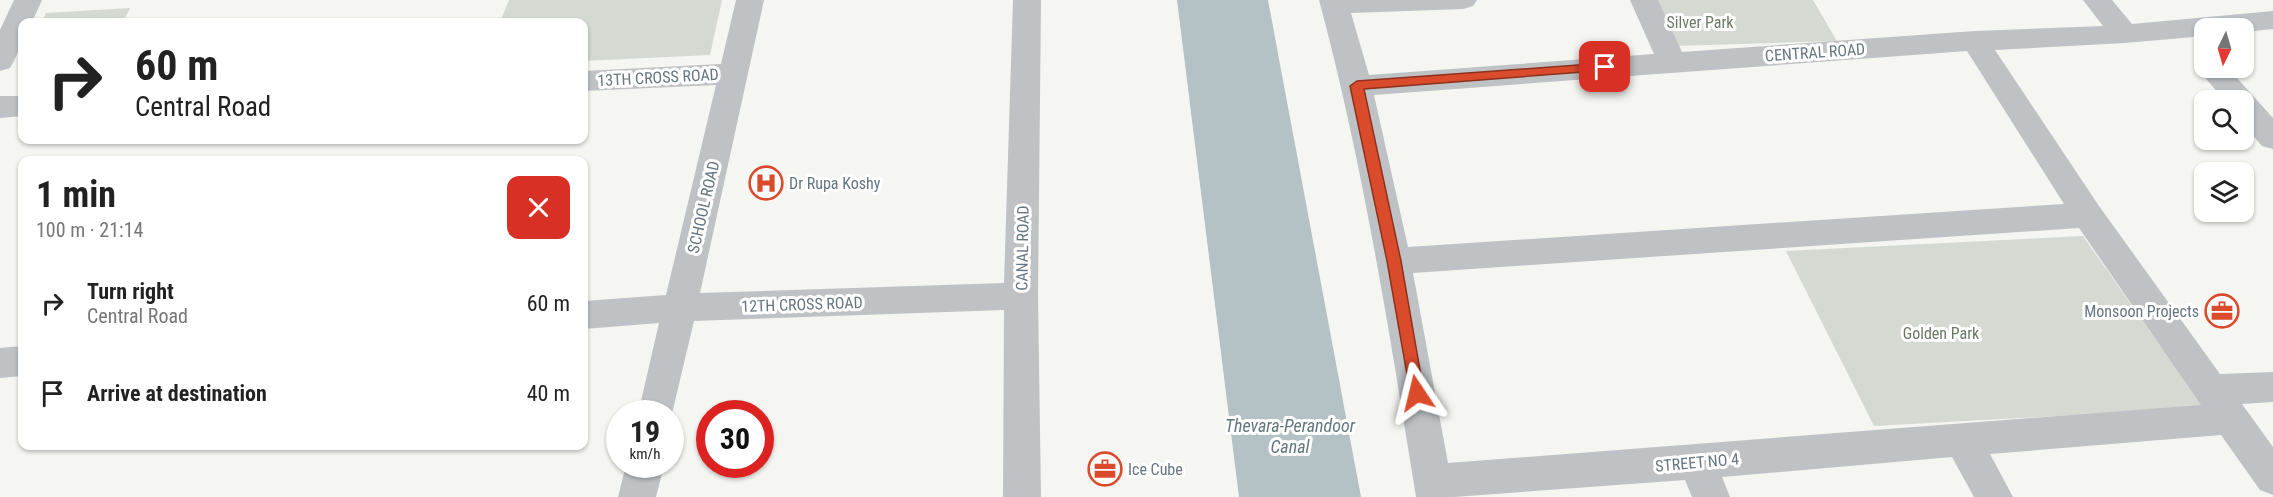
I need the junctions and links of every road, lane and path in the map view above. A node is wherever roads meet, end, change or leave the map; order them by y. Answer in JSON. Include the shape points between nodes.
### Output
{"nodes":[{"id":1,"x":28,"y":0,"type":"edge"},
{"id":2,"x":750,"y":0,"type":"edge"},
{"id":3,"x":1027,"y":0,"type":"edge"},
{"id":4,"x":1463,"y":0,"type":"edge"},
{"id":5,"x":1644,"y":0,"type":"edge"},
{"id":6,"x":2097,"y":0,"type":"edge"},
{"id":7,"x":1334,"y":2,"type":"edge"},
{"id":8,"x":20,"y":18,"type":"edge"},
{"id":9,"x":2273,"y":20,"type":"edge"},
{"id":10,"x":18,"y":22,"type":"edge"},
{"id":11,"x":2178,"y":29,"type":"junction"},
{"id":12,"x":2126,"y":34,"type":"junction"},
{"id":13,"x":1975,"y":41,"type":"junction"},
{"id":14,"x":2194,"y":47,"type":"edge"},
{"id":15,"x":0,"y":61,"type":"edge"},
{"id":16,"x":1672,"y":62,"type":"junction"},
{"id":17,"x":733,"y":74,"type":"junction"},
{"id":18,"x":2221,"y":78,"type":"edge"},
{"id":19,"x":588,"y":81,"type":"edge"},
{"id":20,"x":1357,"y":86,"type":"junction"},
{"id":21,"x":2231,"y":90,"type":"edge"},
{"id":22,"x":18,"y":106,"type":"edge"},
{"id":23,"x":0,"y":108,"type":"edge"},
{"id":24,"x":2254,"y":116,"type":"edge"},
{"id":25,"x":2273,"y":138,"type":"edge"},
{"id":26,"x":2088,"y":215,"type":"junction"},
{"id":27,"x":1394,"y":261,"type":"junction"},
{"id":28,"x":1021,"y":296,"type":"junction"},
{"id":29,"x":680,"y":308,"type":"junction"},
{"id":30,"x":588,"y":315,"type":"edge"},
{"id":31,"x":18,"y":361,"type":"edge"},
{"id":32,"x":0,"y":363,"type":"edge"},
{"id":33,"x":2273,"y":387,"type":"edge"},
{"id":34,"x":659,"y":400,"type":"edge"},
{"id":35,"x":2221,"y":404,"type":"junction"},
{"id":36,"x":1961,"y":438,"type":"junction"},
{"id":37,"x":1697,"y":462,"type":"junction"},
{"id":38,"x":642,"y":478,"type":"edge"},
{"id":39,"x":2273,"y":478,"type":"edge"},
{"id":40,"x":1433,"y":489,"type":"edge"},
{"id":41,"x":638,"y":497,"type":"edge"},
{"id":42,"x":1023,"y":497,"type":"edge"},
{"id":43,"x":1711,"y":497,"type":"edge"},
{"id":44,"x":1994,"y":497,"type":"edge"}],
"edges":[{"from":1,"to":8,"type":"street"},
{"from":2,"to":17,"type":"street","name":"SCHOOL ROAD"},
{"from":3,"to":28,"type":"street","name":"CANAL ROAD"},
{"from":4,"to":7,"type":"street"},
{"from":5,"to":16,"type":"street"},
{"from":6,"to":12,"type":"street"},
{"from":7,"to":20,"type":"street"},
{"from":9,"to":11,"type":"street","name":"CENTRAL ROAD"},
{"from":10,"to":15,"type":"street"},
{"from":11,"to":12,"type":"street","name":"CENTRAL ROAD"},
{"from":11,"to":14,"type":"street"},
{"from":12,"to":13,"type":"street","name":"CENTRAL ROAD"},
{"from":13,"to":16,"type":"street","name":"CENTRAL ROAD"},
{"from":13,"to":26,"type":"street"},
{"from":16,"to":20,"type":"street","name":"CENTRAL ROAD"},
{"from":17,"to":19,"type":"street","name":"13TH CROSS ROAD"},
{"from":17,"to":29,"type":"street","name":"SCHOOL ROAD"},
{"from":18,"to":21,"type":"street"},
{"from":20,"to":27,"type":"street"},
{"from":22,"to":23,"type":"street"},
{"from":24,"to":25,"type":"street"},
{"from":26,"to":27,"type":"street"},
{"from":26,"to":35,"type":"street"},
{"from":27,"to":40,"type":"street"},
{"from":28,"to":29,"type":"street","name":"12TH CROSS ROAD"},
{"from":28,"to":42,"type":"street","name":"CANAL ROAD"},
{"from":29,"to":30,"type":"street","name":"12TH CROSS ROAD"},
{"from":29,"to":34,"type":"street","name":"SCHOOL ROAD"},
{"from":31,"to":32,"type":"street"},
{"from":33,"to":35,"type":"street","name":"STREET NO 4"},
{"from":35,"to":36,"type":"street","name":"STREET NO 4"},
{"from":35,"to":39,"type":"street"},
{"from":36,"to":37,"type":"street","name":"STREET NO 4"},
{"from":36,"to":44,"type":"street"},
{"from":37,"to":40,"type":"street","name":"STREET NO 4"},
{"from":37,"to":43,"type":"street"},
{"from":38,"to":41,"type":"street"}]}
